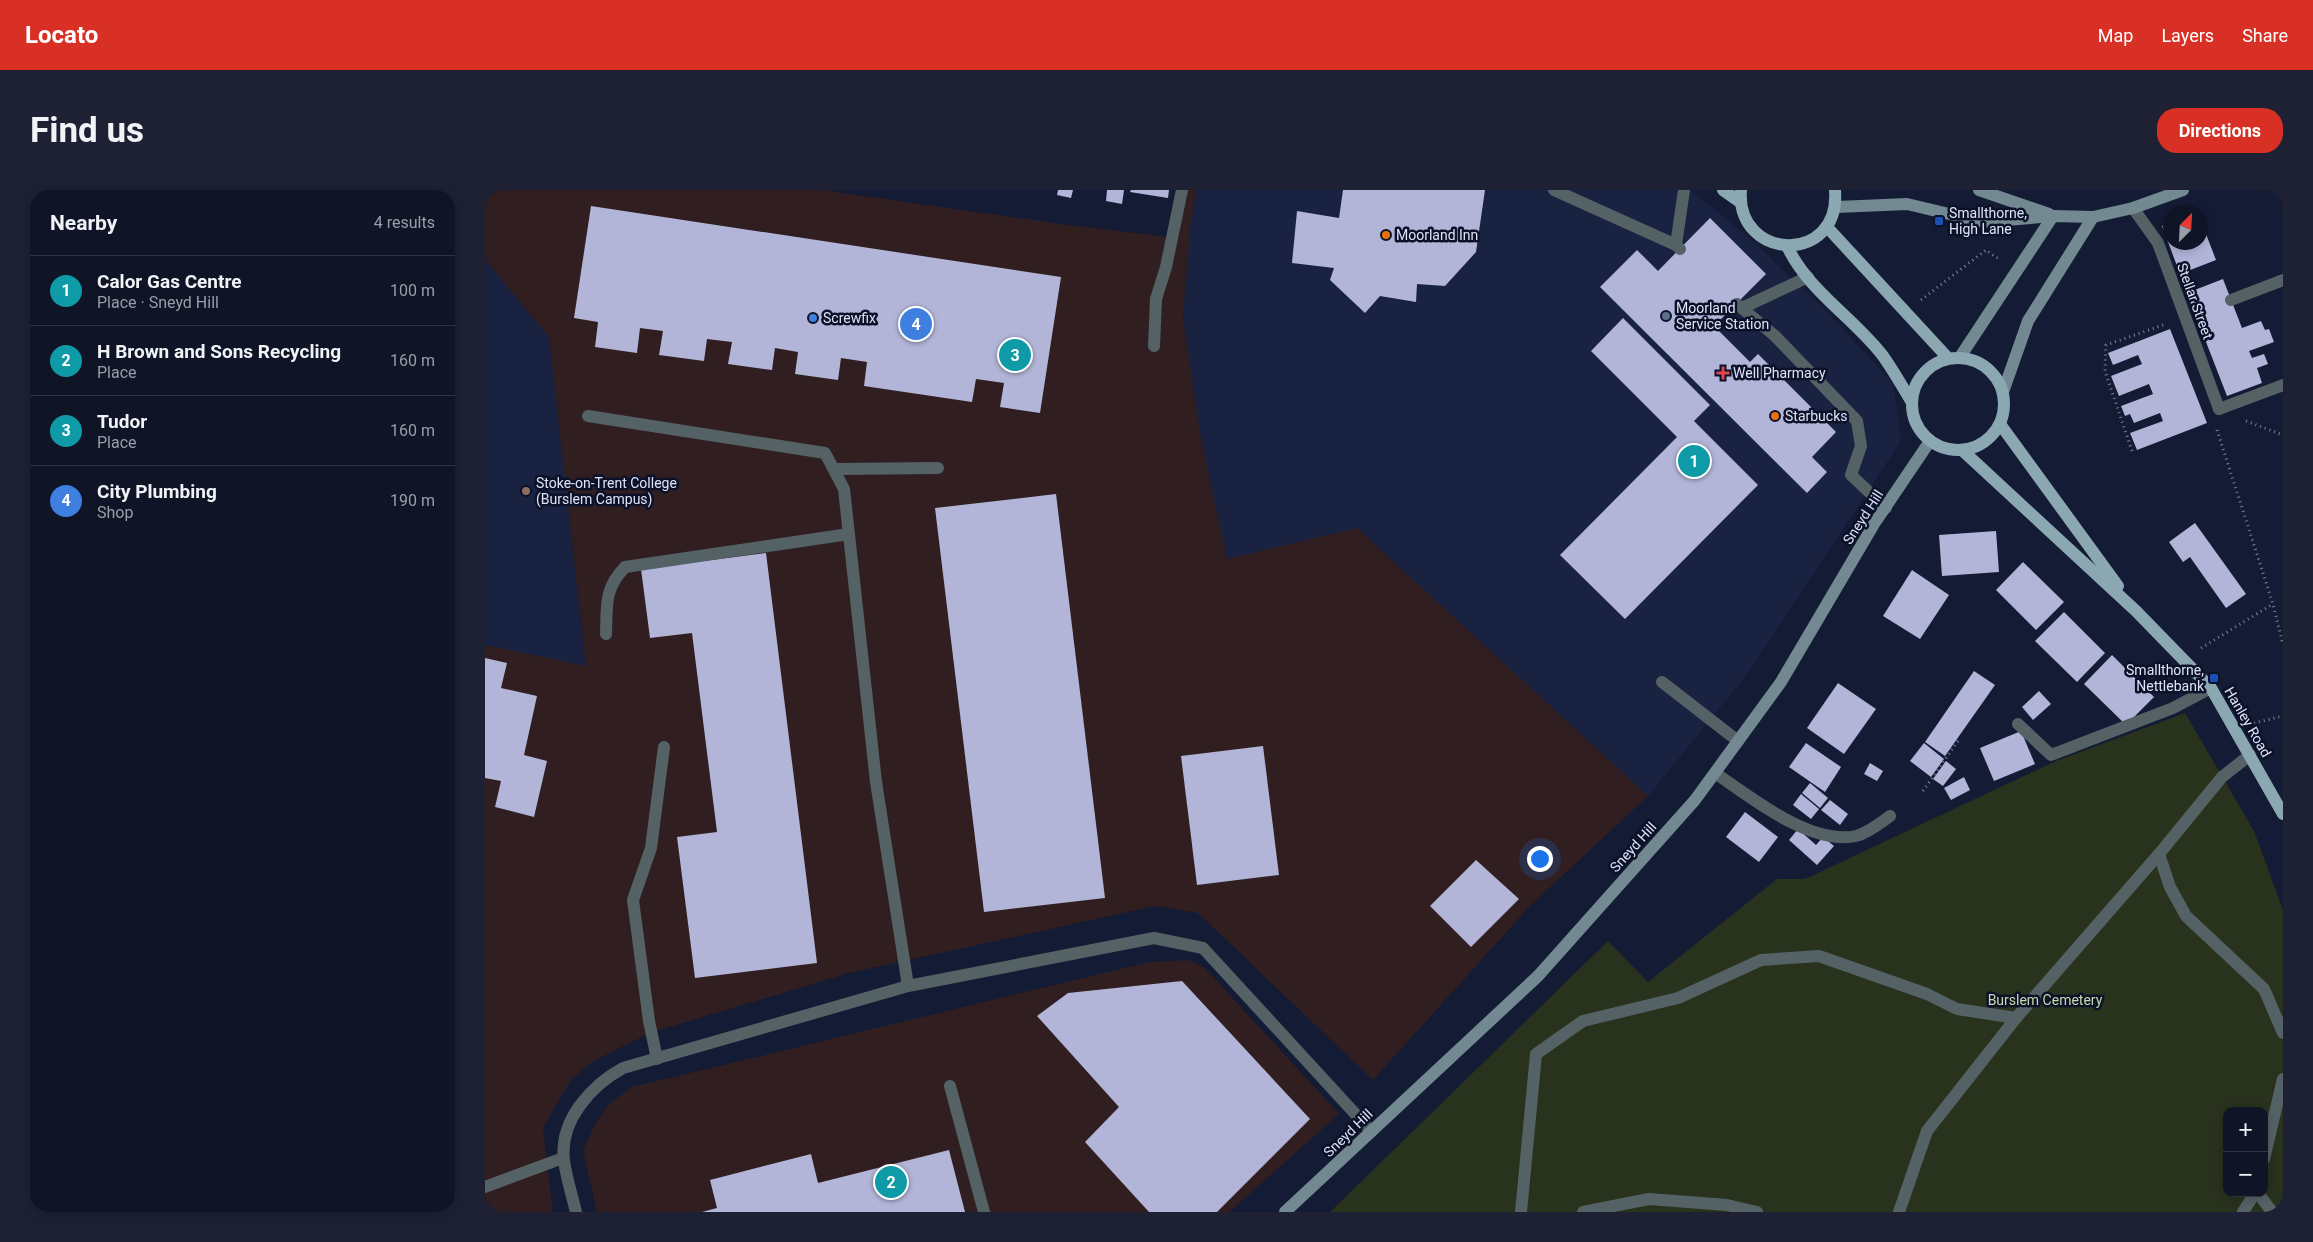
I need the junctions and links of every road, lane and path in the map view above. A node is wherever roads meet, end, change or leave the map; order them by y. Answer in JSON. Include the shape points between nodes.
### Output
{"nodes":[{"id":1,"x":1182,"y":190,"type":"edge"},
{"id":2,"x":1554,"y":190,"type":"edge"},
{"id":3,"x":1684,"y":190,"type":"edge"},
{"id":4,"x":1723,"y":190,"type":"edge"},
{"id":5,"x":1835,"y":190,"type":"edge"},
{"id":6,"x":1979,"y":190,"type":"edge"},
{"id":7,"x":2183,"y":190,"type":"edge"},
{"id":8,"x":1741,"y":196,"type":"edge"},
{"id":9,"x":1837,"y":206,"type":"junction"},
{"id":10,"x":2133,"y":208,"type":"junction"},
{"id":11,"x":2053,"y":216,"type":"junction"},
{"id":12,"x":2093,"y":216,"type":"junction"},
{"id":13,"x":1827,"y":227,"type":"junction"},
{"id":14,"x":1787,"y":246,"type":"junction"},
{"id":15,"x":2016,"y":270,"type":"junction"},
{"id":16,"x":1808,"y":277,"type":"junction"},
{"id":17,"x":2283,"y":280,"type":"edge"},
{"id":18,"x":2231,"y":300,"type":"dead end"},
{"id":19,"x":1905,"y":313,"type":"junction"},
{"id":20,"x":2190,"y":316,"type":"junction"},
{"id":21,"x":1154,"y":346,"type":"dead end"},
{"id":22,"x":1954,"y":358,"type":"junction"},
{"id":23,"x":2283,"y":385,"type":"edge"},
{"id":24,"x":2003,"y":392,"type":"junction"},
{"id":25,"x":1911,"y":401,"type":"junction"},
{"id":26,"x":2219,"y":409,"type":"junction"},
{"id":27,"x":588,"y":416,"type":"dead end"},
{"id":28,"x":2000,"y":424,"type":"junction"},
{"id":29,"x":2216,"y":435,"type":"dead end"},
{"id":30,"x":2283,"y":435,"type":"edge"},
{"id":31,"x":1930,"y":441,"type":"junction"},
{"id":32,"x":1962,"y":450,"type":"junction"},
{"id":33,"x":2132,"y":451,"type":"dead end"},
{"id":34,"x":937,"y":468,"type":"dead end"},
{"id":35,"x":834,"y":469,"type":"junction"},
{"id":36,"x":1886,"y":508,"type":"junction"},
{"id":37,"x":849,"y":534,"type":"junction"},
{"id":38,"x":2273,"y":604,"type":"junction"},
{"id":39,"x":2136,"y":611,"type":"junction"},
{"id":40,"x":607,"y":634,"type":"dead end"},
{"id":41,"x":2283,"y":645,"type":"edge"},
{"id":42,"x":2183,"y":660,"type":"junction"},
{"id":43,"x":1661,"y":682,"type":"dead end"},
{"id":44,"x":2211,"y":688,"type":"junction"},
{"id":45,"x":2283,"y":716,"type":"edge"},
{"id":46,"x":2018,"y":724,"type":"dead end"},
{"id":47,"x":2234,"y":727,"type":"junction"},
{"id":48,"x":1960,"y":738,"type":"dead end"},
{"id":49,"x":1738,"y":741,"type":"junction"},
{"id":50,"x":664,"y":747,"type":"dead end"},
{"id":51,"x":2250,"y":754,"type":"junction"},
{"id":52,"x":1715,"y":773,"type":"junction"},
{"id":53,"x":1923,"y":791,"type":"dead end"},
{"id":54,"x":2283,"y":814,"type":"edge"},
{"id":55,"x":1889,"y":816,"type":"dead end"},
{"id":56,"x":2159,"y":854,"type":"junction"},
{"id":57,"x":908,"y":986,"type":"junction"},
{"id":58,"x":2015,"y":1018,"type":"junction"},
{"id":59,"x":2283,"y":1033,"type":"edge"},
{"id":60,"x":657,"y":1059,"type":"junction"},
{"id":61,"x":2283,"y":1079,"type":"edge"},
{"id":62,"x":950,"y":1086,"type":"dead end"},
{"id":63,"x":1371,"y":1132,"type":"junction"},
{"id":64,"x":2266,"y":1152,"type":"edge"},
{"id":65,"x":563,"y":1158,"type":"junction"},
{"id":66,"x":485,"y":1187,"type":"edge"},
{"id":67,"x":2254,"y":1197,"type":"edge"},
{"id":68,"x":2260,"y":1197,"type":"edge"},
{"id":69,"x":576,"y":1212,"type":"edge"},
{"id":70,"x":984,"y":1212,"type":"edge"},
{"id":71,"x":1285,"y":1212,"type":"edge"},
{"id":72,"x":1521,"y":1212,"type":"edge"},
{"id":73,"x":1583,"y":1212,"type":"edge"},
{"id":74,"x":1757,"y":1212,"type":"edge"},
{"id":75,"x":1899,"y":1212,"type":"edge"},
{"id":76,"x":2243,"y":1212,"type":"edge"},
{"id":77,"x":2272,"y":1212,"type":"edge"}],
"edges":[{"from":1,"to":21,"type":"street","via":[[1166,268],[1156,299]]},
{"from":2,"to":3,"type":"street","via":[[1678,247]]},
{"from":4,"to":8,"type":"main road"},
{"from":5,"to":9,"type":"main road"},
{"from":6,"to":11,"type":"street"},
{"from":7,"to":10,"type":"street"},
{"from":8,"to":14,"type":"main road","via":[[1743,215],[1751,229],[1771,243]]},
{"from":9,"to":11,"type":"street","via":[[1907,204],[1983,222]]},
{"from":9,"to":13,"type":"main road"},
{"from":10,"to":12,"type":"street"},
{"from":10,"to":20,"type":"street","name":"Stellar Street","via":[[2158,243]]},
{"from":11,"to":12,"type":"street"},
{"from":11,"to":15,"type":"street"},
{"from":12,"to":24,"type":"street","via":[[2028,321]]},
{"from":13,"to":14,"type":"main road","via":[[1815,238],[1800,245]]},
{"from":13,"to":19,"type":"main road"},
{"from":14,"to":16,"type":"main road"},
{"from":15,"to":19,"type":"path","via":[[1986,250]]},
{"from":15,"to":22,"type":"street"},
{"from":16,"to":25,"type":"main road","via":[[1882,355]]},
{"from":16,"to":36,"type":"street","via":[[1739,306],[1775,336],[1857,421],[1861,446],[1851,475]]},
{"from":17,"to":18,"type":"street"},
{"from":19,"to":22,"type":"main road"},
{"from":20,"to":26,"type":"street","name":"Stellar Street"},
{"from":20,"to":33,"type":"path","via":[[2106,345],[2105,371]]},
{"from":22,"to":24,"type":"main road","via":[[1976,360],[1989,370]]},
{"from":22,"to":25,"type":"main road","via":[[1934,363],[1922,374]]},
{"from":23,"to":26,"type":"street"},
{"from":24,"to":28,"type":"main road"},
{"from":25,"to":31,"type":"main road","via":[[1912,414],[1919,429]]},
{"from":26,"to":30,"type":"path"},
{"from":27,"to":35,"type":"street","via":[[825,453]]},
{"from":28,"to":32,"type":"main road","via":[[1983,443]]},
{"from":28,"to":39,"type":"main road","name":"Hanley Road"},
{"from":29,"to":38,"type":"path"},
{"from":31,"to":32,"type":"main road","via":[[1946,449]]},
{"from":31,"to":36,"type":"street","name":"Sneyd Hill"},
{"from":32,"to":39,"type":"main road","name":"Hanley Road"},
{"from":34,"to":35,"type":"street"},
{"from":35,"to":37,"type":"street","via":[[844,488]]},
{"from":36,"to":49,"type":"street","name":"Sneyd Hill","via":[[1781,682]]},
{"from":37,"to":40,"type":"street","via":[[625,567],[613,579],[607,596]]},
{"from":37,"to":57,"type":"street","via":[[876,782]]},
{"from":38,"to":41,"type":"path"},
{"from":38,"to":42,"type":"path"},
{"from":39,"to":42,"type":"main road","name":"Hanley Road"},
{"from":42,"to":44,"type":"main road","name":"Hanley Road"},
{"from":43,"to":49,"type":"street"},
{"from":44,"to":46,"type":"street","via":[[2173,708],[2051,755]]},
{"from":44,"to":47,"type":"main road","name":"Hanley Road"},
{"from":45,"to":47,"type":"path"},
{"from":47,"to":51,"type":"main road","name":"Hanley Road"},
{"from":48,"to":53,"type":"path"},
{"from":49,"to":52,"type":"street","name":"Sneyd Hill"},
{"from":50,"to":60,"type":"street","via":[[651,848],[633,900]]},
{"from":51,"to":54,"type":"main road","name":"Hanley Road"},
{"from":51,"to":56,"type":"street","via":[[2222,777]]},
{"from":52,"to":55,"type":"street","via":[[1795,826],[1813,832],[1857,836]]},
{"from":52,"to":63,"type":"street","name":"Sneyd Hill","via":[[1695,800],[1538,976]]},
{"from":56,"to":58,"type":"street"},
{"from":56,"to":59,"type":"street","via":[[2170,887],[2186,916],[2264,989]]},
{"from":57,"to":60,"type":"street"},
{"from":57,"to":63,"type":"street","via":[[1154,938],[1203,948]]},
{"from":58,"to":72,"type":"street","via":[[1957,1009],[1927,994],[1819,956],[1761,960],[1678,998],[1583,1021],[1536,1054]]},
{"from":58,"to":75,"type":"street","via":[[1927,1131]]},
{"from":60,"to":65,"type":"street","via":[[623,1068],[605,1078],[585,1098],[573,1117]]},
{"from":61,"to":64,"type":"street"},
{"from":62,"to":70,"type":"street"},
{"from":63,"to":71,"type":"street","name":"Sneyd Hill"},
{"from":65,"to":66,"type":"street"},
{"from":65,"to":69,"type":"street"},
{"from":67,"to":76,"type":"street"},
{"from":68,"to":77,"type":"street"},
{"from":73,"to":74,"type":"street","via":[[1649,1199],[1727,1205]]}]}
